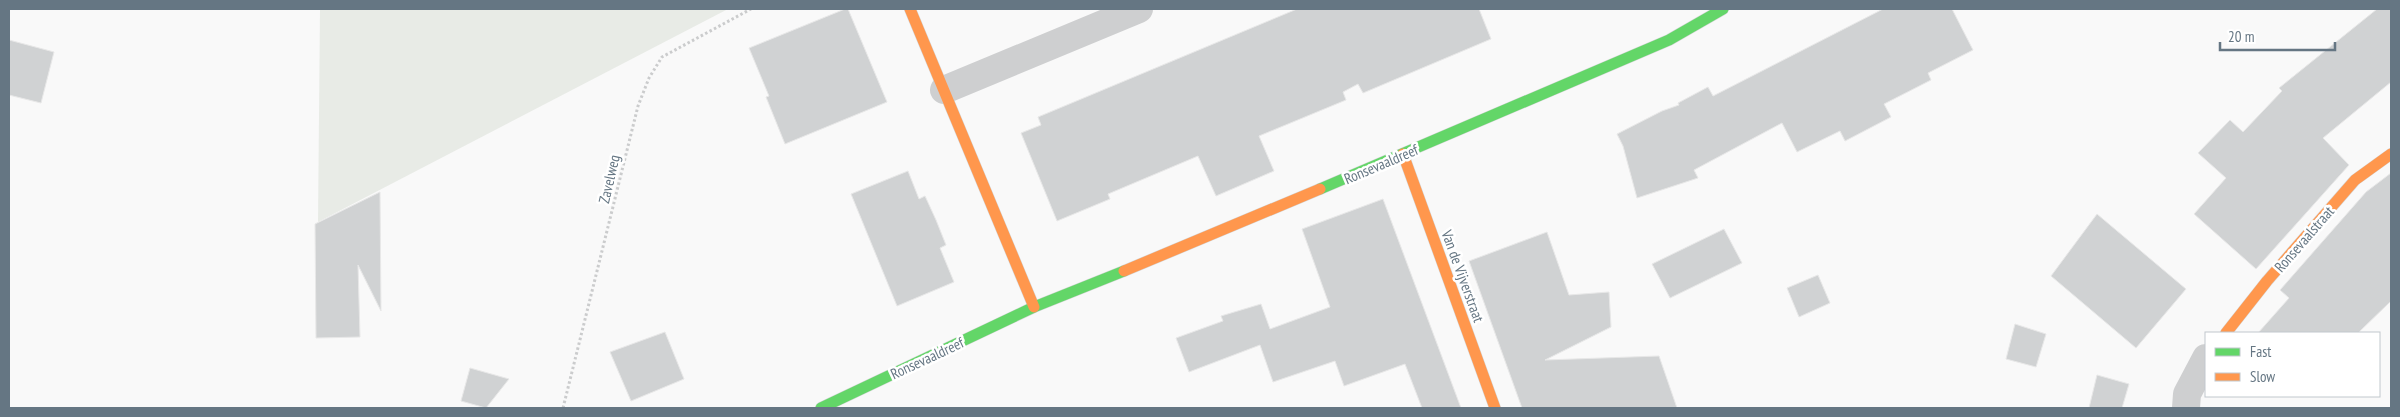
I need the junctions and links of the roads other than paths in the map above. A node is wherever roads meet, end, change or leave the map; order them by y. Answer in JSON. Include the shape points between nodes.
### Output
{"nodes":[{"id":1,"x":910,"y":9,"type":"edge"},
{"id":2,"x":1139,"y":9,"type":"edge"},
{"id":3,"x":1722,"y":9,"type":"edge"},
{"id":4,"x":944,"y":90,"type":"junction"},
{"id":5,"x":1403,"y":154,"type":"junction"},
{"id":6,"x":2391,"y":154,"type":"edge"},
{"id":7,"x":1034,"y":307,"type":"junction"},
{"id":8,"x":2227,"y":332,"type":"edge"},
{"id":9,"x":2205,"y":360,"type":"edge"},
{"id":10,"x":821,"y":408,"type":"edge"},
{"id":11,"x":1495,"y":408,"type":"edge"},
{"id":12,"x":2186,"y":408,"type":"edge"}],
"edges":[{"from":1,"to":4,"type":"street"},
{"from":2,"to":4,"type":"street"},
{"from":3,"to":5,"type":"street","name":"Ronsevaaldreef","via":[[1669,40]]},
{"from":4,"to":7,"type":"street"},
{"from":5,"to":7,"type":"street","name":"Ronsevaaldreef"},
{"from":5,"to":11,"type":"street","name":"Van de Vijverstraat"},
{"from":6,"to":8,"type":"street","name":"Ronsevaalstraat","via":[[2355,180]]},
{"from":7,"to":10,"type":"street","name":"Ronsevaaldreef"},
{"from":9,"to":12,"type":"street","via":[[2187,394]]}]}
